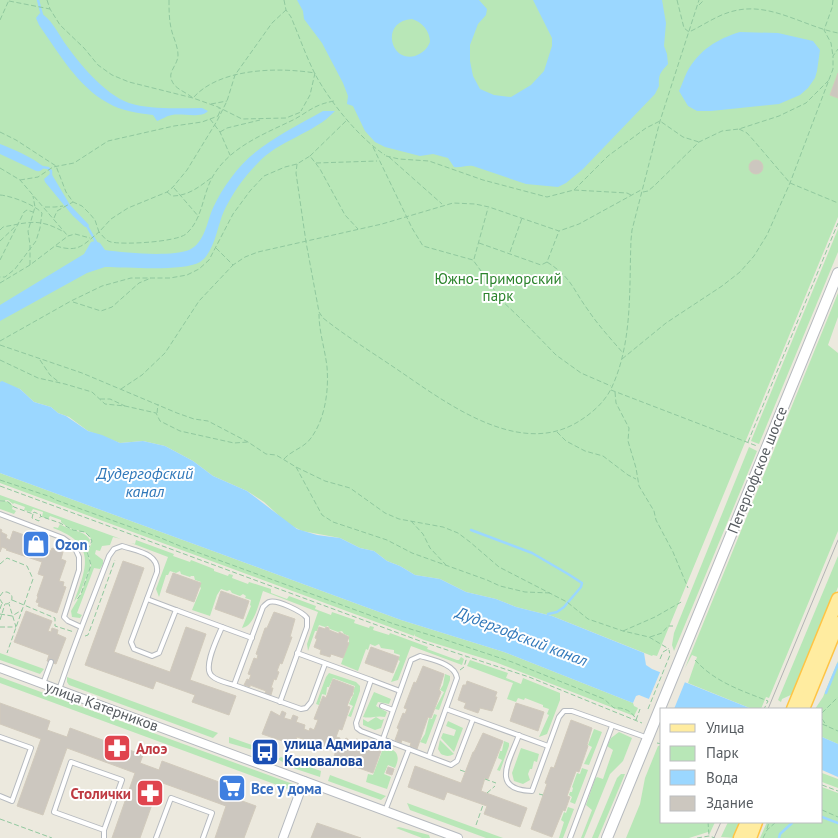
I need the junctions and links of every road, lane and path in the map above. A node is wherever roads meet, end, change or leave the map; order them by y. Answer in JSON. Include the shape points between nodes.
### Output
{"nodes":[{"id":1,"x":47,"y":0,"type":"edge"},
{"id":2,"x":169,"y":0,"type":"edge"},
{"id":3,"x":284,"y":0,"type":"edge"},
{"id":4,"x":677,"y":0,"type":"edge"},
{"id":5,"x":699,"y":0,"type":"edge"},
{"id":6,"x":704,"y":0,"type":"edge"},
{"id":7,"x":833,"y":0,"type":"edge"},
{"id":8,"x":9,"y":1,"type":"edge"},
{"id":9,"x":698,"y":5,"type":"junction"},
{"id":10,"x":50,"y":9,"type":"junction"},
{"id":11,"x":286,"y":10,"type":"junction"},
{"id":12,"x":0,"y":20,"type":"edge"},
{"id":13,"x":824,"y":30,"type":"junction"},
{"id":14,"x":688,"y":32,"type":"junction"},
{"id":15,"x":838,"y":33,"type":"edge"},
{"id":16,"x":838,"y":48,"type":"edge"},
{"id":17,"x":833,"y":56,"type":"junction"},
{"id":18,"x":833,"y":70,"type":"junction"},
{"id":19,"x":838,"y":71,"type":"edge"},
{"id":20,"x":315,"y":73,"type":"junction"},
{"id":21,"x":235,"y":75,"type":"junction"},
{"id":22,"x":830,"y":80,"type":"junction"},
{"id":23,"x":193,"y":98,"type":"junction"},
{"id":24,"x":227,"y":101,"type":"junction"},
{"id":25,"x":334,"y":102,"type":"junction"},
{"id":26,"x":210,"y":105,"type":"junction"},
{"id":27,"x":218,"y":107,"type":"junction"},
{"id":28,"x":222,"y":109,"type":"junction"},
{"id":29,"x":301,"y":113,"type":"junction"},
{"id":30,"x":219,"y":116,"type":"junction"},
{"id":31,"x":210,"y":119,"type":"junction"},
{"id":32,"x":263,"y":119,"type":"junction"},
{"id":33,"x":348,"y":120,"type":"junction"},
{"id":34,"x":660,"y":121,"type":"junction"},
{"id":35,"x":215,"y":125,"type":"junction"},
{"id":36,"x":739,"y":129,"type":"junction"},
{"id":37,"x":0,"y":132,"type":"edge"},
{"id":38,"x":220,"y":132,"type":"junction"},
{"id":39,"x":699,"y":142,"type":"junction"},
{"id":40,"x":373,"y":147,"type":"junction"},
{"id":41,"x":230,"y":156,"type":"junction"},
{"id":42,"x":310,"y":156,"type":"junction"},
{"id":43,"x":386,"y":156,"type":"junction"},
{"id":44,"x":378,"y":161,"type":"junction"},
{"id":45,"x":315,"y":163,"type":"junction"},
{"id":46,"x":297,"y":164,"type":"junction"},
{"id":47,"x":56,"y":166,"type":"junction"},
{"id":48,"x":0,"y":168,"type":"edge"},
{"id":49,"x":212,"y":178,"type":"junction"},
{"id":50,"x":20,"y":180,"type":"junction"},
{"id":51,"x":790,"y":183,"type":"junction"},
{"id":52,"x":173,"y":187,"type":"junction"},
{"id":53,"x":574,"y":190,"type":"junction"},
{"id":54,"x":642,"y":190,"type":"junction"},
{"id":55,"x":167,"y":192,"type":"junction"},
{"id":56,"x":642,"y":193,"type":"junction"},
{"id":57,"x":0,"y":195,"type":"edge"},
{"id":58,"x":32,"y":195,"type":"junction"},
{"id":59,"x":632,"y":195,"type":"junction"},
{"id":60,"x":181,"y":196,"type":"junction"},
{"id":61,"x":72,"y":202,"type":"junction"},
{"id":62,"x":838,"y":203,"type":"edge"},
{"id":63,"x":443,"y":205,"type":"junction"},
{"id":64,"x":64,"y":206,"type":"junction"},
{"id":65,"x":44,"y":207,"type":"junction"},
{"id":66,"x":488,"y":207,"type":"junction"},
{"id":67,"x":34,"y":208,"type":"junction"},
{"id":68,"x":33,"y":213,"type":"junction"},
{"id":69,"x":199,"y":217,"type":"junction"},
{"id":70,"x":407,"y":217,"type":"junction"},
{"id":71,"x":53,"y":218,"type":"junction"},
{"id":72,"x":522,"y":218,"type":"junction"},
{"id":73,"x":31,"y":222,"type":"junction"},
{"id":74,"x":40,"y":222,"type":"junction"},
{"id":75,"x":838,"y":223,"type":"edge"},
{"id":76,"x":17,"y":225,"type":"junction"},
{"id":77,"x":358,"y":229,"type":"junction"},
{"id":78,"x":0,"y":230,"type":"edge"},
{"id":79,"x":560,"y":230,"type":"junction"},
{"id":80,"x":64,"y":232,"type":"junction"},
{"id":81,"x":99,"y":232,"type":"junction"},
{"id":82,"x":68,"y":236,"type":"junction"},
{"id":83,"x":91,"y":238,"type":"junction"},
{"id":84,"x":0,"y":242,"type":"edge"},
{"id":85,"x":306,"y":242,"type":"junction"},
{"id":86,"x":479,"y":243,"type":"junction"},
{"id":87,"x":56,"y":246,"type":"junction"},
{"id":88,"x":215,"y":247,"type":"junction"},
{"id":89,"x":30,"y":248,"type":"junction"},
{"id":90,"x":510,"y":253,"type":"junction"},
{"id":91,"x":0,"y":260,"type":"edge"},
{"id":92,"x":473,"y":260,"type":"junction"},
{"id":93,"x":547,"y":262,"type":"junction"},
{"id":94,"x":233,"y":265,"type":"junction"},
{"id":95,"x":30,"y":266,"type":"junction"},
{"id":96,"x":838,"y":273,"type":"edge"},
{"id":97,"x":0,"y":277,"type":"edge"},
{"id":98,"x":152,"y":277,"type":"junction"},
{"id":99,"x":0,"y":283,"type":"edge"},
{"id":100,"x":71,"y":301,"type":"junction"},
{"id":101,"x":319,"y":312,"type":"junction"},
{"id":102,"x":0,"y":341,"type":"edge"},
{"id":103,"x":0,"y":345,"type":"edge"},
{"id":104,"x":623,"y":354,"type":"junction"},
{"id":105,"x":39,"y":359,"type":"junction"},
{"id":106,"x":0,"y":360,"type":"edge"},
{"id":107,"x":622,"y":360,"type":"junction"},
{"id":108,"x":61,"y":383,"type":"junction"},
{"id":109,"x":612,"y":386,"type":"junction"},
{"id":110,"x":121,"y":389,"type":"junction"},
{"id":111,"x":610,"y":390,"type":"junction"},
{"id":112,"x":615,"y":392,"type":"junction"},
{"id":113,"x":100,"y":399,"type":"junction"},
{"id":114,"x":158,"y":404,"type":"junction"},
{"id":115,"x":125,"y":406,"type":"junction"},
{"id":116,"x":156,"y":413,"type":"junction"},
{"id":117,"x":557,"y":432,"type":"junction"},
{"id":118,"x":248,"y":442,"type":"junction"},
{"id":119,"x":283,"y":460,"type":"junction"},
{"id":120,"x":296,"y":467,"type":"junction"},
{"id":121,"x":0,"y":480,"type":"edge"},
{"id":122,"x":637,"y":480,"type":"junction"},
{"id":123,"x":0,"y":486,"type":"edge"},
{"id":124,"x":0,"y":502,"type":"edge"},
{"id":125,"x":0,"y":514,"type":"edge"},
{"id":126,"x":33,"y":514,"type":"junction"},
{"id":127,"x":40,"y":516,"type":"junction"},
{"id":128,"x":411,"y":521,"type":"junction"},
{"id":129,"x":33,"y":522,"type":"dead end"},
{"id":130,"x":60,"y":523,"type":"dead end"},
{"id":131,"x":42,"y":525,"type":"dead end"},
{"id":132,"x":117,"y":556,"type":"dead end"},
{"id":133,"x":0,"y":564,"type":"edge"},
{"id":134,"x":446,"y":565,"type":"junction"},
{"id":135,"x":688,"y":588,"type":"dead end"},
{"id":136,"x":552,"y":594,"type":"junction"},
{"id":137,"x":0,"y":596,"type":"edge"},
{"id":138,"x":75,"y":597,"type":"dead end"},
{"id":139,"x":838,"y":598,"type":"edge"},
{"id":140,"x":147,"y":599,"type":"junction"},
{"id":141,"x":12,"y":600,"type":"junction"},
{"id":142,"x":1,"y":601,"type":"edge"},
{"id":143,"x":683,"y":601,"type":"dead end"},
{"id":144,"x":6,"y":604,"type":"junction"},
{"id":145,"x":9,"y":604,"type":"junction"},
{"id":146,"x":72,"y":605,"type":"dead end"},
{"id":147,"x":24,"y":606,"type":"junction"},
{"id":148,"x":0,"y":609,"type":"edge"},
{"id":149,"x":22,"y":610,"type":"junction"},
{"id":150,"x":176,"y":610,"type":"junction"},
{"id":151,"x":1,"y":615,"type":"edge"},
{"id":152,"x":12,"y":616,"type":"junction"},
{"id":153,"x":0,"y":620,"type":"edge"},
{"id":154,"x":838,"y":623,"type":"edge"},
{"id":155,"x":673,"y":626,"type":"dead end"},
{"id":156,"x":0,"y":627,"type":"edge"},
{"id":157,"x":16,"y":627,"type":"junction"},
{"id":158,"x":81,"y":627,"type":"junction"},
{"id":159,"x":222,"y":627,"type":"junction"},
{"id":160,"x":623,"y":631,"type":"junction"},
{"id":161,"x":78,"y":634,"type":"junction"},
{"id":162,"x":649,"y":637,"type":"junction"},
{"id":163,"x":82,"y":638,"type":"dead end"},
{"id":164,"x":252,"y":638,"type":"junction"},
{"id":165,"x":669,"y":649,"type":"junction"},
{"id":166,"x":7,"y":653,"type":"dead end"},
{"id":167,"x":297,"y":653,"type":"junction"},
{"id":168,"x":468,"y":656,"type":"junction"},
{"id":169,"x":660,"y":659,"type":"dead end"},
{"id":170,"x":694,"y":660,"type":"dead end"},
{"id":171,"x":51,"y":662,"type":"dead end"},
{"id":172,"x":325,"y":664,"type":"junction"},
{"id":173,"x":672,"y":664,"type":"junction"},
{"id":174,"x":464,"y":667,"type":"dead end"},
{"id":175,"x":0,"y":668,"type":"edge"},
{"id":176,"x":371,"y":680,"type":"junction"},
{"id":177,"x":43,"y":684,"type":"junction"},
{"id":178,"x":234,"y":685,"type":"junction"},
{"id":179,"x":58,"y":690,"type":"junction"},
{"id":180,"x":400,"y":691,"type":"junction"},
{"id":181,"x":838,"y":697,"type":"edge"},
{"id":182,"x":280,"y":702,"type":"junction"},
{"id":183,"x":382,"y":706,"type":"dead end"},
{"id":184,"x":614,"y":708,"type":"junction"},
{"id":185,"x":764,"y":708,"type":"edge"},
{"id":186,"x":793,"y":708,"type":"edge"},
{"id":187,"x":803,"y":708,"type":"edge"},
{"id":188,"x":446,"y":709,"type":"junction"},
{"id":189,"x":640,"y":709,"type":"dead end"},
{"id":190,"x":393,"y":710,"type":"junction"},
{"id":191,"x":612,"y":710,"type":"junction"},
{"id":192,"x":653,"y":711,"type":"junction"},
{"id":193,"x":823,"y":712,"type":"edge"},
{"id":194,"x":473,"y":719,"type":"junction"},
{"id":195,"x":636,"y":720,"type":"junction"},
{"id":196,"x":823,"y":720,"type":"edge"},
{"id":197,"x":642,"y":723,"type":"dead end"},
{"id":198,"x":823,"y":724,"type":"edge"},
{"id":199,"x":612,"y":726,"type":"junction"},
{"id":200,"x":828,"y":727,"type":"junction"},
{"id":201,"x":838,"y":731,"type":"edge"},
{"id":202,"x":0,"y":736,"type":"edge"},
{"id":203,"x":519,"y":736,"type":"junction"},
{"id":204,"x":382,"y":739,"type":"junction"},
{"id":205,"x":652,"y":741,"type":"junction"},
{"id":206,"x":660,"y":743,"type":"edge"},
{"id":207,"x":548,"y":746,"type":"junction"},
{"id":208,"x":408,"y":749,"type":"junction"},
{"id":209,"x":429,"y":756,"type":"junction"},
{"id":210,"x":460,"y":770,"type":"dead end"},
{"id":211,"x":466,"y":772,"type":"dead end"},
{"id":212,"x":485,"y":779,"type":"dead end"},
{"id":213,"x":304,"y":781,"type":"junction"},
{"id":214,"x":496,"y":783,"type":"dead end"},
{"id":215,"x":495,"y":786,"type":"dead end"},
{"id":216,"x":823,"y":786,"type":"edge"},
{"id":217,"x":838,"y":791,"type":"edge"},
{"id":218,"x":487,"y":793,"type":"dead end"},
{"id":219,"x":536,"y":793,"type":"dead end"},
{"id":220,"x":543,"y":795,"type":"dead end"},
{"id":221,"x":0,"y":796,"type":"edge"},
{"id":222,"x":483,"y":805,"type":"dead end"},
{"id":223,"x":823,"y":810,"type":"edge"},
{"id":224,"x":385,"y":811,"type":"junction"},
{"id":225,"x":838,"y":817,"type":"edge"},
{"id":226,"x":0,"y":819,"type":"edge"},
{"id":227,"x":708,"y":823,"type":"edge"},
{"id":228,"x":747,"y":823,"type":"edge"},
{"id":229,"x":756,"y":823,"type":"edge"},
{"id":230,"x":769,"y":823,"type":"edge"},
{"id":231,"x":775,"y":823,"type":"edge"},
{"id":232,"x":476,"y":825,"type":"dead end"},
{"id":233,"x":104,"y":830,"type":"junction"},
{"id":234,"x":767,"y":830,"type":"junction"},
{"id":235,"x":41,"y":834,"type":"junction"},
{"id":236,"x":436,"y":834,"type":"edge"},
{"id":237,"x":709,"y":836,"type":"junction"},
{"id":238,"x":765,"y":837,"type":"edge"},
{"id":239,"x":40,"y":838,"type":"edge"},
{"id":240,"x":52,"y":838,"type":"edge"},
{"id":241,"x":104,"y":838,"type":"edge"},
{"id":242,"x":156,"y":838,"type":"edge"},
{"id":243,"x":203,"y":838,"type":"edge"},
{"id":244,"x":284,"y":838,"type":"edge"},
{"id":245,"x":458,"y":838,"type":"edge"},
{"id":246,"x":570,"y":838,"type":"edge"},
{"id":247,"x":607,"y":838,"type":"edge"},
{"id":248,"x":697,"y":838,"type":"edge"},
{"id":249,"x":715,"y":838,"type":"edge"},
{"id":250,"x":740,"y":838,"type":"edge"},
{"id":251,"x":750,"y":838,"type":"edge"}],
"edges":[{"from":1,"to":10,"type":"path"},
{"from":2,"to":23,"type":"path","via":[[169,19],[178,54],[171,79],[176,87]]},
{"from":3,"to":11,"type":"path"},
{"from":4,"to":14,"type":"path"},
{"from":5,"to":9,"type":"path"},
{"from":6,"to":9,"type":"path"},
{"from":7,"to":13,"type":"path"},
{"from":8,"to":10,"type":"path"},
{"from":8,"to":12,"type":"path"},
{"from":9,"to":14,"type":"path"},
{"from":10,"to":23,"type":"path","via":[[60,25],[104,70],[129,82]]},
{"from":11,"to":20,"type":"path"},
{"from":11,"to":21,"type":"path","via":[[272,23]]},
{"from":13,"to":14,"type":"path","via":[[774,12],[750,9],[730,12]]},
{"from":13,"to":15,"type":"path"},
{"from":13,"to":17,"type":"path"},
{"from":14,"to":34,"type":"path"},
{"from":16,"to":17,"type":"path"},
{"from":17,"to":18,"type":"path"},
{"from":18,"to":19,"type":"path"},
{"from":18,"to":22,"type":"path"},
{"from":20,"to":21,"type":"path","via":[[278,69]]},
{"from":20,"to":25,"type":"path"},
{"from":20,"to":29,"type":"path","via":[[310,95]]},
{"from":21,"to":23,"type":"path","via":[[204,87]]},
{"from":21,"to":24,"type":"path"},
{"from":22,"to":36,"type":"path","via":[[806,103]]},
{"from":22,"to":51,"type":"path"},
{"from":23,"to":26,"type":"path"},
{"from":24,"to":26,"type":"path"},
{"from":24,"to":28,"type":"path"},
{"from":25,"to":29,"type":"path","via":[[317,105]]},
{"from":25,"to":33,"type":"path"},
{"from":26,"to":27,"type":"path"},
{"from":27,"to":28,"type":"path"},
{"from":27,"to":30,"type":"path"},
{"from":28,"to":30,"type":"path"},
{"from":28,"to":32,"type":"path","via":[[242,119]]},
{"from":29,"to":32,"type":"path","via":[[286,118]]},
{"from":29,"to":41,"type":"path"},
{"from":30,"to":31,"type":"path"},
{"from":30,"to":35,"type":"path"},
{"from":31,"to":35,"type":"path"},
{"from":31,"to":47,"type":"path","via":[[108,141],[74,163]]},
{"from":32,"to":38,"type":"path"},
{"from":33,"to":40,"type":"path"},
{"from":33,"to":42,"type":"path"},
{"from":34,"to":39,"type":"path","via":[[683,137]]},
{"from":34,"to":53,"type":"path","via":[[608,156]]},
{"from":34,"to":54,"type":"path"},
{"from":35,"to":38,"type":"path"},
{"from":35,"to":52,"type":"path"},
{"from":36,"to":39,"type":"path","via":[[722,131]]},
{"from":36,"to":51,"type":"path","via":[[747,133]]},
{"from":37,"to":47,"type":"path"},
{"from":38,"to":41,"type":"path"},
{"from":39,"to":56,"type":"path","via":[[654,186]]},
{"from":40,"to":43,"type":"path"},
{"from":40,"to":44,"type":"path"},
{"from":41,"to":49,"type":"path"},
{"from":42,"to":45,"type":"path"},
{"from":42,"to":46,"type":"path"},
{"from":43,"to":53,"type":"path","via":[[429,161],[538,196]]},
{"from":43,"to":63,"type":"path"},
{"from":44,"to":45,"type":"path"},
{"from":44,"to":70,"type":"path"},
{"from":45,"to":77,"type":"path","via":[[345,215]]},
{"from":46,"to":85,"type":"path"},
{"from":46,"to":88,"type":"path","via":[[264,176],[254,186],[232,214]]},
{"from":47,"to":50,"type":"path","via":[[38,177]]},
{"from":47,"to":61,"type":"path"},
{"from":48,"to":50,"type":"path"},
{"from":49,"to":60,"type":"path"},
{"from":49,"to":69,"type":"path"},
{"from":50,"to":58,"type":"path"},
{"from":51,"to":62,"type":"path"},
{"from":51,"to":107,"type":"path","via":[[767,235],[740,272],[666,323]]},
{"from":52,"to":55,"type":"path"},
{"from":52,"to":60,"type":"path"},
{"from":53,"to":59,"type":"path"},
{"from":54,"to":56,"type":"path"},
{"from":54,"to":59,"type":"path"},
{"from":55,"to":60,"type":"path"},
{"from":55,"to":81,"type":"path","via":[[128,208]]},
{"from":56,"to":104,"type":"path","via":[[631,240]]},
{"from":57,"to":67,"type":"path"},
{"from":58,"to":65,"type":"path"},
{"from":58,"to":67,"type":"path"},
{"from":59,"to":79,"type":"path","via":[[579,224]]},
{"from":60,"to":69,"type":"path"},
{"from":61,"to":64,"type":"path"},
{"from":61,"to":81,"type":"path","via":[[90,214]]},
{"from":63,"to":66,"type":"path"},
{"from":63,"to":70,"type":"path"},
{"from":64,"to":65,"type":"path"},
{"from":64,"to":71,"type":"path","via":[[56,211]]},
{"from":65,"to":71,"type":"path"},
{"from":66,"to":72,"type":"path"},
{"from":66,"to":86,"type":"path"},
{"from":67,"to":68,"type":"path"},
{"from":67,"to":74,"type":"path","via":[[42,213]]},
{"from":68,"to":73,"type":"path"},
{"from":68,"to":76,"type":"path","via":[[24,212]]},
{"from":69,"to":81,"type":"path","via":[[185,235],[175,239],[109,242]]},
{"from":70,"to":77,"type":"path"},
{"from":70,"to":92,"type":"path","via":[[423,246]]},
{"from":71,"to":80,"type":"path"},
{"from":72,"to":79,"type":"path"},
{"from":72,"to":90,"type":"path"},
{"from":73,"to":74,"type":"path"},
{"from":73,"to":76,"type":"path"},
{"from":73,"to":89,"type":"path","via":[[28,231]]},
{"from":74,"to":80,"type":"path"},
{"from":74,"to":89,"type":"path"},
{"from":75,"to":112,"type":"path","via":[[748,442]]},
{"from":76,"to":78,"type":"path"},
{"from":76,"to":84,"type":"path"},
{"from":76,"to":91,"type":"path"},
{"from":77,"to":85,"type":"path"},
{"from":79,"to":93,"type":"path"},
{"from":80,"to":82,"type":"path"},
{"from":81,"to":83,"type":"path"},
{"from":82,"to":83,"type":"path","via":[[75,234]]},
{"from":82,"to":87,"type":"path"},
{"from":83,"to":87,"type":"path","via":[[81,247]]},
{"from":85,"to":94,"type":"path","via":[[258,252]]},
{"from":85,"to":101,"type":"path"},
{"from":86,"to":90,"type":"path"},
{"from":86,"to":92,"type":"path"},
{"from":87,"to":95,"type":"path"},
{"from":88,"to":94,"type":"path"},
{"from":88,"to":98,"type":"path","via":[[209,260],[187,275]]},
{"from":89,"to":95,"type":"path"},
{"from":89,"to":97,"type":"path","via":[[15,269]]},
{"from":90,"to":93,"type":"path","via":[[541,265]]},
{"from":92,"to":109,"type":"path","via":[[499,298],[556,355],[581,373]]},
{"from":93,"to":104,"type":"path","via":[[573,285],[588,311]]},
{"from":94,"to":110,"type":"path","via":[[200,301],[165,353],[142,376]]},
{"from":95,"to":99,"type":"path"},
{"from":96,"to":173,"type":"street","name":"Петергофское шоссе"},
{"from":98,"to":100,"type":"path","via":[[118,281]]},
{"from":98,"to":100,"type":"path","via":[[139,283],[112,307],[101,311]]},
{"from":100,"to":102,"type":"path"},
{"from":101,"to":117,"type":"path","via":[[343,333],[470,416],[529,433]]},
{"from":101,"to":119,"type":"path","via":[[328,377],[325,406],[311,439]]},
{"from":103,"to":105,"type":"path"},
{"from":104,"to":107,"type":"path"},
{"from":105,"to":108,"type":"path","via":[[50,375]]},
{"from":105,"to":110,"type":"path"},
{"from":106,"to":108,"type":"path","via":[[38,378]]},
{"from":107,"to":109,"type":"path"},
{"from":108,"to":113,"type":"path","via":[[92,392]]},
{"from":109,"to":111,"type":"path"},
{"from":110,"to":114,"type":"path"},
{"from":111,"to":112,"type":"path"},
{"from":111,"to":117,"type":"path","via":[[590,414]]},
{"from":112,"to":122,"type":"path","via":[[616,403],[629,428],[628,441]]},
{"from":113,"to":115,"type":"path","via":[[110,399]]},
{"from":113,"to":115,"type":"path","via":[[105,404]]},
{"from":114,"to":116,"type":"path"},
{"from":114,"to":118,"type":"path","via":[[194,419],[202,418]]},
{"from":115,"to":116,"type":"path"},
{"from":116,"to":118,"type":"path","via":[[160,421],[180,431],[234,443]]},
{"from":117,"to":122,"type":"path","via":[[566,441],[603,456]]},
{"from":118,"to":119,"type":"path"},
{"from":119,"to":120,"type":"path"},
{"from":120,"to":128,"type":"path","via":[[325,481],[350,488],[385,513]]},
{"from":120,"to":134,"type":"path","via":[[322,515]]},
{"from":121,"to":184,"type":"path","via":[[394,624],[512,662],[604,699]]},
{"from":122,"to":135,"type":"path","via":[[674,552]]},
{"from":123,"to":168,"type":"path"},
{"from":124,"to":126,"type":"path","via":[[7,501]]},
{"from":125,"to":158,"type":"lane","via":[[63,538],[74,546],[80,570],[64,617]]},
{"from":126,"to":127,"type":"path"},
{"from":126,"to":127,"type":"path","via":[[34,520],[38,521]]},
{"from":127,"to":130,"type":"path"},
{"from":128,"to":134,"type":"path"},
{"from":128,"to":136,"type":"path","via":[[443,526],[458,533],[499,567]]},
{"from":129,"to":131,"type":"path"},
{"from":132,"to":163,"type":"path","via":[[88,635]]},
{"from":133,"to":147,"type":"path","via":[[7,558],[27,566],[33,579]]},
{"from":134,"to":136,"type":"path","via":[[512,590]]},
{"from":136,"to":160,"type":"path","via":[[588,619]]},
{"from":137,"to":141,"type":"path","via":[[8,592]]},
{"from":138,"to":146,"type":"path"},
{"from":139,"to":186,"type":"main road"},
{"from":140,"to":150,"type":"lane"},
{"from":140,"to":150,"type":"lane","via":[[131,642],[134,649],[152,656],[159,653]]},
{"from":140,"to":158,"type":"lane","via":[[158,564],[154,558],[122,546],[114,549]]},
{"from":141,"to":145,"type":"path"},
{"from":141,"to":147,"type":"path"},
{"from":142,"to":144,"type":"path"},
{"from":142,"to":148,"type":"path"},
{"from":143,"to":160,"type":"path"},
{"from":144,"to":145,"type":"path"},
{"from":144,"to":151,"type":"path"},
{"from":145,"to":152,"type":"path"},
{"from":147,"to":149,"type":"path"},
{"from":147,"to":161,"type":"path","via":[[55,618],[55,626]]},
{"from":149,"to":152,"type":"path"},
{"from":149,"to":157,"type":"path"},
{"from":150,"to":159,"type":"lane"},
{"from":151,"to":152,"type":"path"},
{"from":151,"to":153,"type":"path"},
{"from":152,"to":157,"type":"path"},
{"from":154,"to":187,"type":"main road"},
{"from":155,"to":162,"type":"path"},
{"from":156,"to":157,"type":"path"},
{"from":157,"to":166,"type":"path"},
{"from":158,"to":161,"type":"lane"},
{"from":159,"to":164,"type":"lane"},
{"from":159,"to":178,"type":"lane","via":[[208,671],[212,677]]},
{"from":160,"to":162,"type":"path"},
{"from":161,"to":179,"type":"lane"},
{"from":162,"to":165,"type":"path"},
{"from":164,"to":167,"type":"lane","via":[[262,607],[274,602],[303,612],[308,618]]},
{"from":164,"to":178,"type":"lane"},
{"from":165,"to":169,"type":"path"},
{"from":165,"to":173,"type":"path"},
{"from":167,"to":172,"type":"lane"},
{"from":167,"to":182,"type":"lane"},
{"from":168,"to":174,"type":"path"},
{"from":168,"to":191,"type":"path"},
{"from":170,"to":185,"type":"path","via":[[717,680],[768,701]]},
{"from":171,"to":177,"type":"lane"},
{"from":172,"to":176,"type":"lane"},
{"from":172,"to":182,"type":"lane","via":[[306,708]]},
{"from":173,"to":192,"type":"street","name":"Петергофское шоссе"},
{"from":173,"to":192,"type":"path"},
{"from":175,"to":177,"type":"street","name":"улица Катерников"},
{"from":176,"to":180,"type":"lane"},
{"from":176,"to":204,"type":"lane","via":[[356,723],[361,731]]},
{"from":177,"to":179,"type":"street","name":"улица Катерников"},
{"from":178,"to":182,"type":"lane"},
{"from":179,"to":213,"type":"street","name":"улица Катерников"},
{"from":180,"to":188,"type":"lane","via":[[411,660],[420,656],[452,668],[458,678]]},
{"from":180,"to":190,"type":"lane"},
{"from":181,"to":193,"type":"path"},
{"from":183,"to":190,"type":"lane"},
{"from":184,"to":191,"type":"path"},
{"from":184,"to":195,"type":"path","via":[[630,711]]},
{"from":188,"to":194,"type":"lane"},
{"from":188,"to":209,"type":"lane"},
{"from":189,"to":195,"type":"path"},
{"from":190,"to":204,"type":"lane"},
{"from":191,"to":195,"type":"path"},
{"from":192,"to":205,"type":"street"},
{"from":194,"to":203,"type":"lane"},
{"from":194,"to":209,"type":"lane","via":[[456,761],[451,764]]},
{"from":195,"to":197,"type":"path"},
{"from":196,"to":200,"type":"path"},
{"from":198,"to":200,"type":"path"},
{"from":199,"to":205,"type":"lane"},
{"from":199,"to":207,"type":"lane","via":[[564,711]]},
{"from":199,"to":246,"type":"lane"},
{"from":200,"to":201,"type":"path"},
{"from":202,"to":221,"type":"lane","via":[[31,748],[12,801]]},
{"from":203,"to":207,"type":"lane"},
{"from":203,"to":207,"type":"lane","via":[[505,778],[507,784],[526,791],[532,791]]},
{"from":204,"to":208,"type":"lane"},
{"from":205,"to":206,"type":"path"},
{"from":205,"to":247,"type":"street"},
{"from":208,"to":209,"type":"lane"},
{"from":208,"to":224,"type":"lane"},
{"from":210,"to":211,"type":"path"},
{"from":212,"to":214,"type":"path"},
{"from":213,"to":224,"type":"street","name":"улица Катерников"},
{"from":213,"to":244,"type":"street"},
{"from":215,"to":218,"type":"path"},
{"from":216,"to":217,"type":"path"},
{"from":219,"to":220,"type":"path"},
{"from":222,"to":232,"type":"path"},
{"from":223,"to":225,"type":"path"},
{"from":224,"to":236,"type":"street","name":"улица Катерников"},
{"from":226,"to":235,"type":"path"},
{"from":227,"to":237,"type":"path"},
{"from":228,"to":250,"type":"main road"},
{"from":229,"to":251,"type":"main road"},
{"from":230,"to":234,"type":"path"},
{"from":231,"to":234,"type":"path"},
{"from":233,"to":233,"type":"lane","via":[[122,780],[71,762],[54,812]]},
{"from":233,"to":241,"type":"lane"},
{"from":234,"to":238,"type":"path"},
{"from":235,"to":239,"type":"path"},
{"from":235,"to":240,"type":"path"},
{"from":236,"to":245,"type":"street","name":"улица Катерников"},
{"from":237,"to":248,"type":"path"},
{"from":237,"to":249,"type":"path"},
{"from":242,"to":243,"type":"lane","via":[[171,798],[212,813]]}]}
